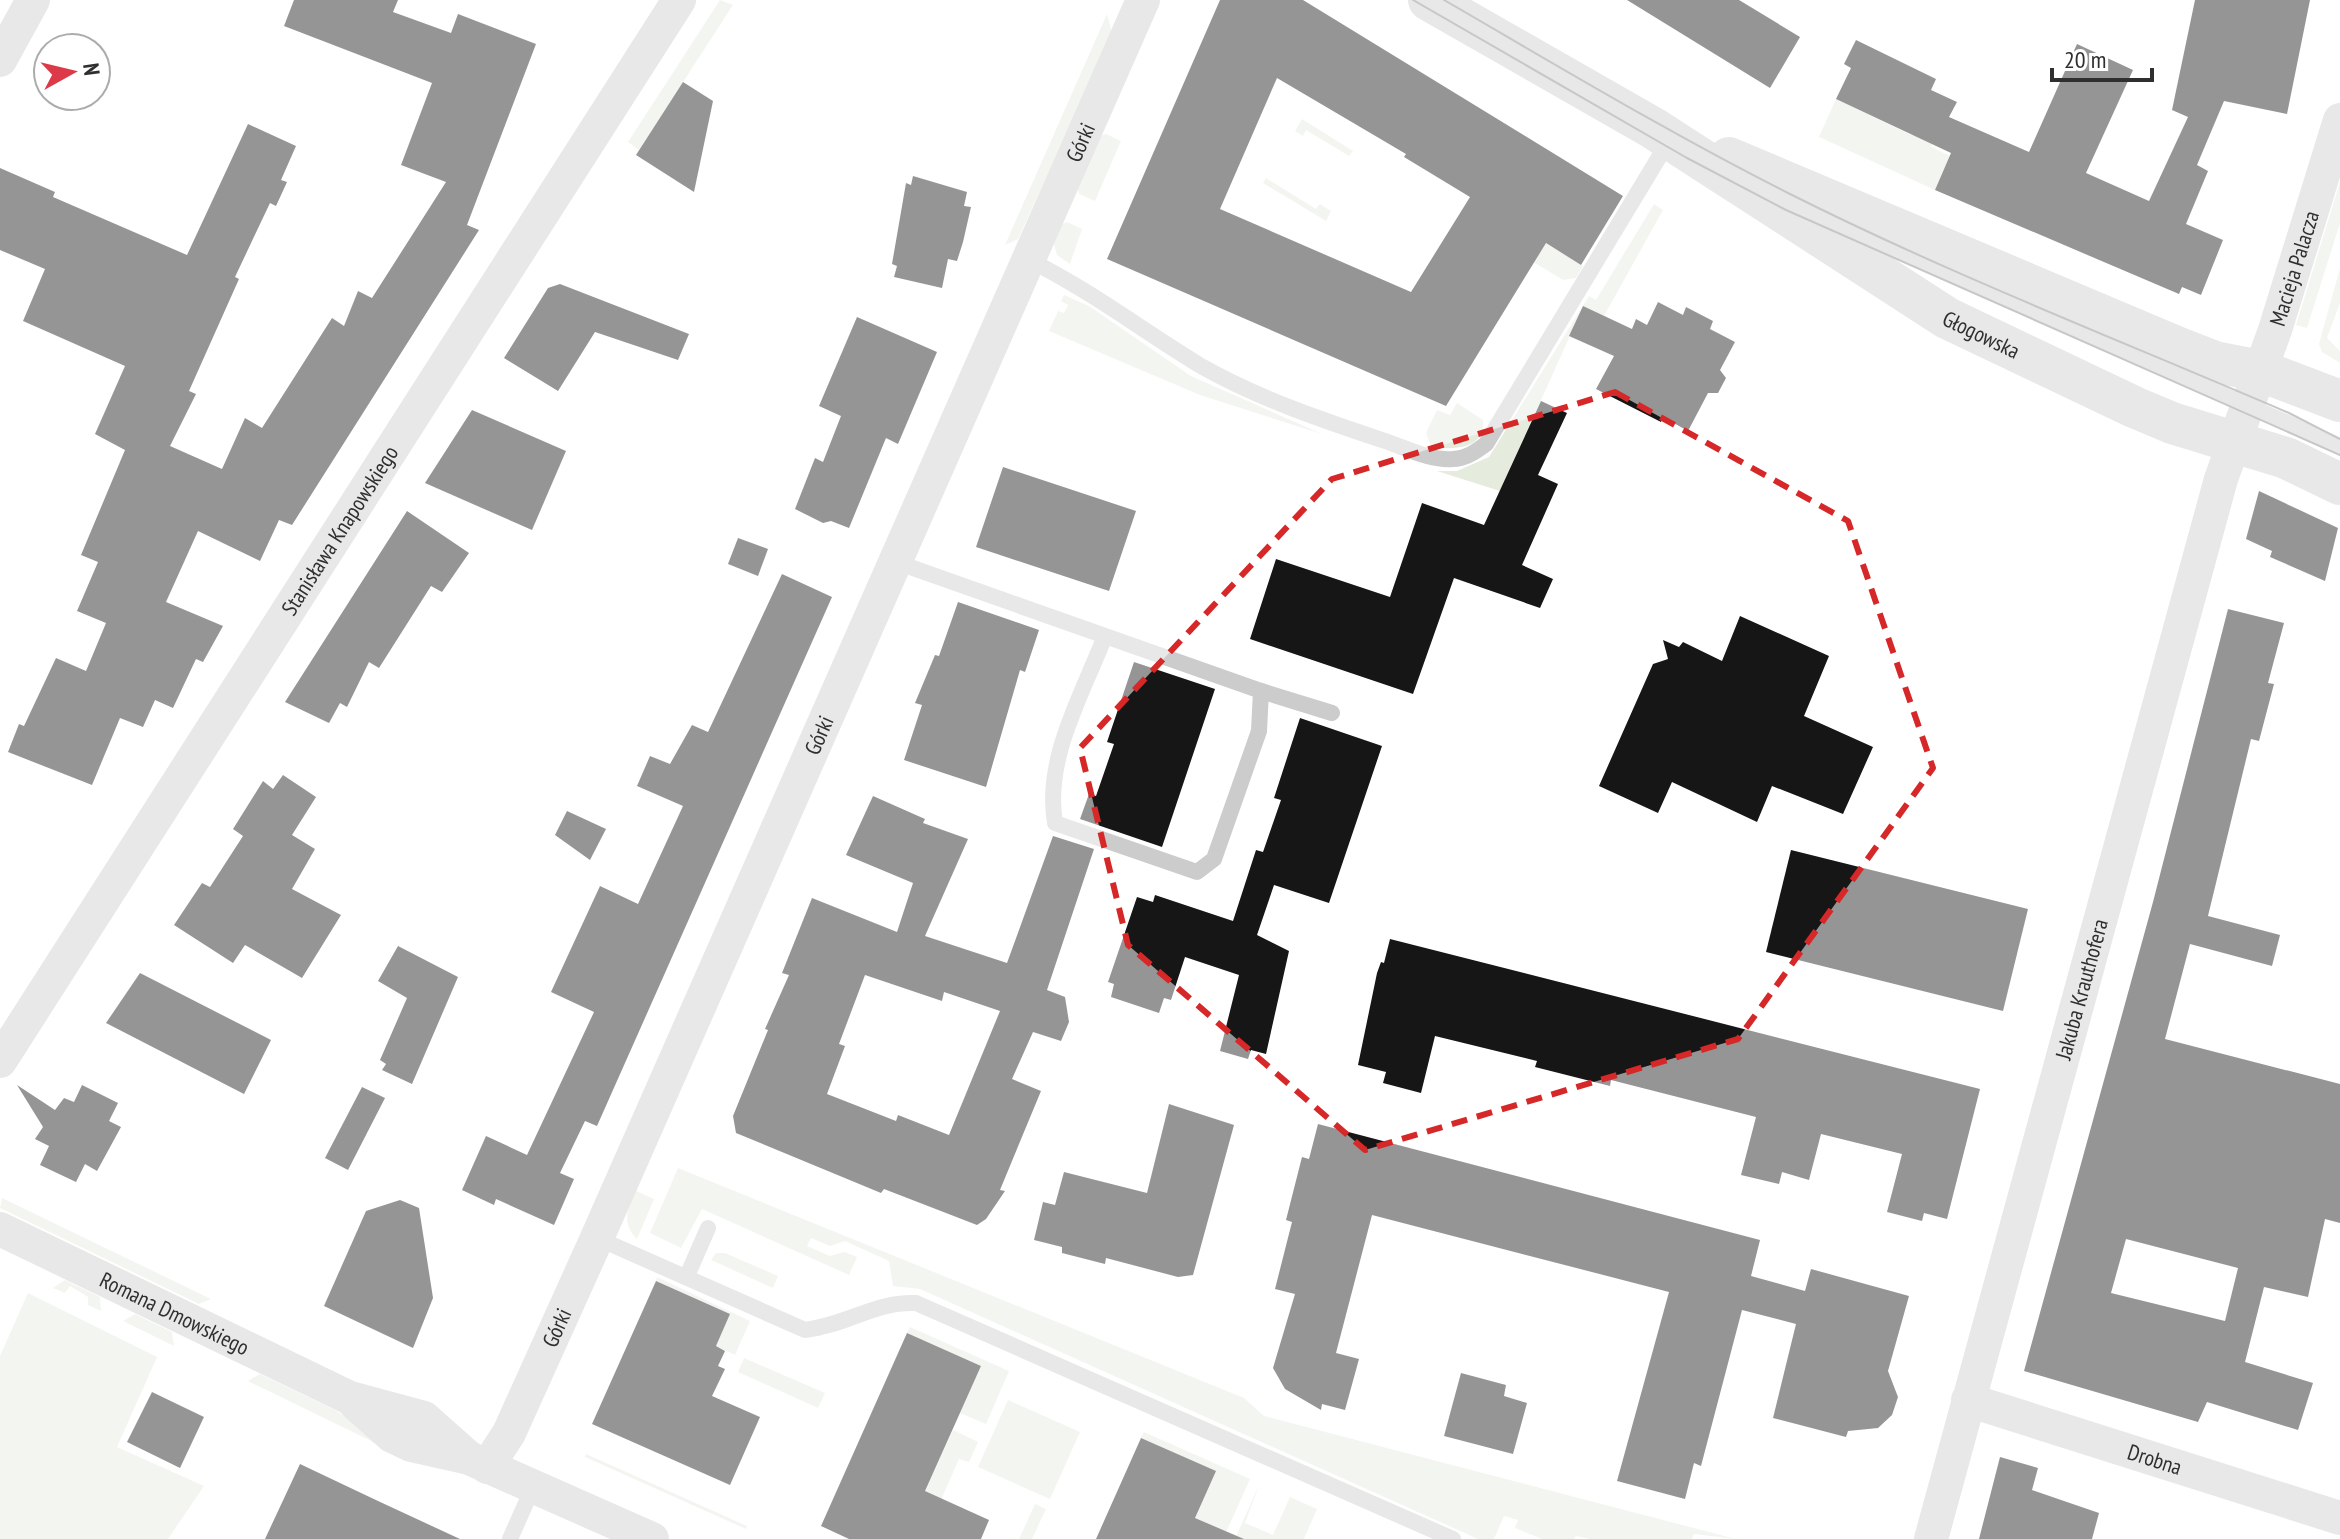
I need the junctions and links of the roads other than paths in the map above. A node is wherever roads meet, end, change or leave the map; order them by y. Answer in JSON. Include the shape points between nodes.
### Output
{"nodes":[{"id":1,"x":33,"y":0,"type":"edge"},
{"id":2,"x":679,"y":0,"type":"edge"},
{"id":3,"x":1143,"y":0,"type":"edge"},
{"id":4,"x":1429,"y":0,"type":"edge"},
{"id":5,"x":0,"y":60,"type":"edge"},
{"id":6,"x":2340,"y":120,"type":"edge"},
{"id":7,"x":1662,"y":134,"type":"junction"},
{"id":8,"x":1029,"y":260,"type":"junction"},
{"id":9,"x":2340,"y":401,"type":"edge"},
{"id":10,"x":2248,"y":405,"type":"junction"},
{"id":11,"x":2340,"y":446,"type":"edge"},
{"id":12,"x":2340,"y":484,"type":"edge"},
{"id":13,"x":896,"y":562,"type":"junction"},
{"id":14,"x":1105,"y":636,"type":"junction"},
{"id":15,"x":1261,"y":691,"type":"junction"},
{"id":16,"x":1332,"y":713,"type":"dead end"},
{"id":17,"x":0,"y":1061,"type":"edge"},
{"id":18,"x":708,"y":1228,"type":"dead end"},
{"id":19,"x":0,"y":1229,"type":"edge"},
{"id":20,"x":597,"y":1238,"type":"junction"},
{"id":21,"x":687,"y":1276,"type":"junction"},
{"id":22,"x":1968,"y":1400,"type":"junction"},
{"id":23,"x":478,"y":1462,"type":"junction"},
{"id":24,"x":533,"y":1487,"type":"junction"},
{"id":25,"x":2340,"y":1518,"type":"edge"},
{"id":26,"x":510,"y":1539,"type":"edge"},
{"id":27,"x":652,"y":1539,"type":"edge"},
{"id":28,"x":1453,"y":1539,"type":"edge"},
{"id":29,"x":1931,"y":1539,"type":"edge"}],
"edges":[{"from":1,"to":5,"type":"street"},
{"from":2,"to":17,"type":"street","name":"Stanisława Knapowskiego"},
{"from":3,"to":8,"type":"street","name":"Górki"},
{"from":4,"to":7,"type":"street","name":"Głogowska"},
{"from":6,"to":10,"type":"street","name":"Macieja Palacza"},
{"from":7,"to":8,"type":"lane","via":[[1486,444],[1453,459],[1425,455],[1318,419],[1240,385]]},
{"from":7,"to":10,"type":"lane","via":[[1841,226]]},
{"from":7,"to":10,"type":"street","name":"Głogowska","via":[[1789,180],[2215,362]]},
{"from":7,"to":10,"type":"street","name":"Głogowska","via":[[1947,318],[2134,407],[2172,423]]},
{"from":8,"to":13,"type":"street","name":"Górki"},
{"from":9,"to":10,"type":"street","name":"Głogowska"},
{"from":10,"to":11,"type":"lane"},
{"from":10,"to":12,"type":"street","name":"Głogowska","via":[[2286,458]]},
{"from":10,"to":22,"type":"street","name":"Jakuba Krauthofera","via":[[2206,530]]},
{"from":13,"to":14,"type":"lane"},
{"from":13,"to":20,"type":"street","name":"Górki"},
{"from":14,"to":15,"type":"lane"},
{"from":14,"to":15,"type":"lane","via":[[1054,769],[1055,823],[1197,872],[1214,859],[1259,731]]},
{"from":15,"to":16,"type":"lane"},
{"from":18,"to":21,"type":"lane"},
{"from":19,"to":23,"type":"street","name":"Romana Dmowskiego","via":[[350,1398],[424,1418]]},
{"from":20,"to":21,"type":"lane"},
{"from":20,"to":23,"type":"street","name":"Górki","via":[[509,1433]]},
{"from":21,"to":28,"type":"lane","via":[[805,1330],[835,1327],[893,1302],[916,1303]]},
{"from":22,"to":25,"type":"street","name":"Drobna"},
{"from":22,"to":29,"type":"street","name":"Jakuba Krauthofera"},
{"from":23,"to":24,"type":"street","name":"Romana Dmowskiego"},
{"from":24,"to":26,"type":"lane"},
{"from":24,"to":27,"type":"street","name":"Romana Dmowskiego"}]}
